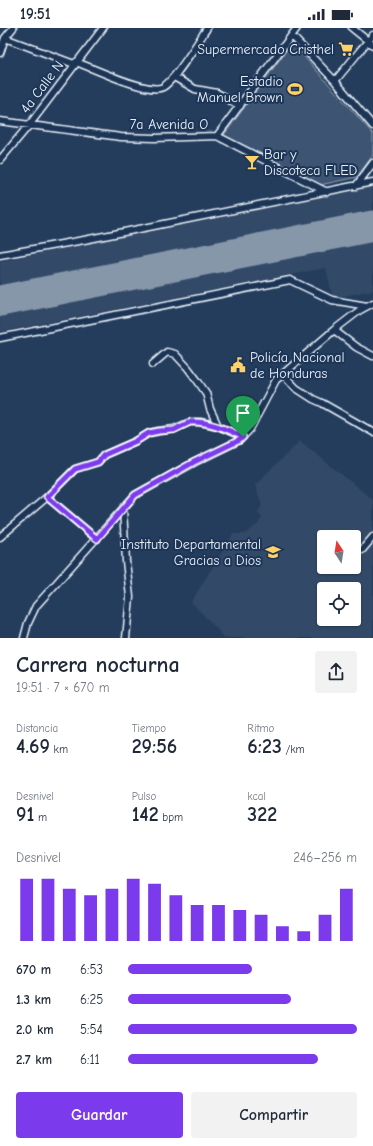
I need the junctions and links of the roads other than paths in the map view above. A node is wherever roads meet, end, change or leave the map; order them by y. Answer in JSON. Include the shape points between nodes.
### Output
{"nodes":[{"id":1,"x":13,"y":28,"type":"edge"},
{"id":2,"x":103,"y":28,"type":"edge"},
{"id":3,"x":207,"y":28,"type":"edge"},
{"id":4,"x":298,"y":28,"type":"edge"},
{"id":5,"x":352,"y":28,"type":"edge"},
{"id":6,"x":373,"y":35,"type":"edge"},
{"id":7,"x":292,"y":36,"type":"junction"},
{"id":8,"x":5,"y":38,"type":"junction"},
{"id":9,"x":370,"y":44,"type":"edge"},
{"id":10,"x":0,"y":53,"type":"edge"},
{"id":11,"x":75,"y":63,"type":"junction"},
{"id":12,"x":174,"y":77,"type":"junction"},
{"id":13,"x":335,"y":81,"type":"junction"},
{"id":14,"x":240,"y":106,"type":"junction"},
{"id":15,"x":0,"y":121,"type":"edge"},
{"id":16,"x":30,"y":124,"type":"junction"},
{"id":17,"x":373,"y":126,"type":"edge"},
{"id":18,"x":217,"y":136,"type":"junction"},
{"id":19,"x":0,"y":160,"type":"edge"},
{"id":20,"x":373,"y":163,"type":"edge"},
{"id":21,"x":373,"y":182,"type":"edge"},
{"id":22,"x":356,"y":186,"type":"junction"},
{"id":23,"x":327,"y":192,"type":"junction"},
{"id":24,"x":0,"y":255,"type":"edge"},
{"id":25,"x":370,"y":305,"type":"edge"},
{"id":26,"x":334,"y":330,"type":"junction"},
{"id":27,"x":0,"y":338,"type":"edge"},
{"id":28,"x":373,"y":356,"type":"edge"},
{"id":29,"x":153,"y":364,"type":"dead end"},
{"id":30,"x":283,"y":374,"type":"junction"},
{"id":31,"x":218,"y":426,"type":"junction"},
{"id":32,"x":373,"y":432,"type":"edge"},
{"id":33,"x":243,"y":437,"type":"junction"},
{"id":34,"x":47,"y":497,"type":"junction"},
{"id":35,"x":123,"y":509,"type":"junction"},
{"id":36,"x":0,"y":537,"type":"edge"},
{"id":37,"x":373,"y":537,"type":"edge"},
{"id":38,"x":97,"y":539,"type":"junction"},
{"id":39,"x":362,"y":550,"type":"dead end"},
{"id":40,"x":23,"y":637,"type":"edge"},
{"id":41,"x":126,"y":638,"type":"edge"}],
"edges":[{"from":1,"to":8,"type":"street"},
{"from":2,"to":11,"type":"street","name":"4a Calle N"},
{"from":3,"to":12,"type":"street"},
{"from":4,"to":7,"type":"street"},
{"from":5,"to":9,"type":"street"},
{"from":6,"to":9,"type":"street"},
{"from":7,"to":13,"type":"street"},
{"from":7,"to":14,"type":"street"},
{"from":8,"to":10,"type":"street"},
{"from":8,"to":11,"type":"street"},
{"from":9,"to":13,"type":"street"},
{"from":11,"to":12,"type":"street","via":[[143,88],[163,87]]},
{"from":11,"to":16,"type":"street","name":"4a Calle N"},
{"from":12,"to":14,"type":"street","via":[[195,89],[217,93]]},
{"from":13,"to":17,"type":"street"},
{"from":14,"to":18,"type":"street"},
{"from":15,"to":16,"type":"street","name":"7a Avenida O"},
{"from":16,"to":18,"type":"street","name":"7a Avenida O","via":[[121,137]]},
{"from":16,"to":19,"type":"street","name":"4a Calle N"},
{"from":18,"to":23,"type":"street","name":"7a Avenida O"},
{"from":20,"to":22,"type":"street"},
{"from":21,"to":22,"type":"street"},
{"from":22,"to":23,"type":"street"},
{"from":23,"to":24,"type":"street"},
{"from":25,"to":26,"type":"street"},
{"from":25,"to":27,"type":"street","via":[[332,300],[290,280]]},
{"from":26,"to":28,"type":"street"},
{"from":26,"to":30,"type":"street"},
{"from":29,"to":31,"type":"street","via":[[167,352],[174,354],[206,393]]},
{"from":30,"to":32,"type":"street","via":[[296,388],[313,399]]},
{"from":30,"to":33,"type":"street","via":[[273,384],[250,429]]},
{"from":31,"to":33,"type":"street"},
{"from":31,"to":34,"type":"street","via":[[190,422],[174,430],[149,433],[104,455],[98,462],[75,469]]},
{"from":33,"to":35,"type":"street","via":[[135,495]]},
{"from":34,"to":36,"type":"street"},
{"from":34,"to":38,"type":"street"},
{"from":35,"to":38,"type":"street"},
{"from":35,"to":41,"type":"street","via":[[130,597]]},
{"from":37,"to":39,"type":"street"},
{"from":38,"to":40,"type":"street","via":[[36,606]]}]}
